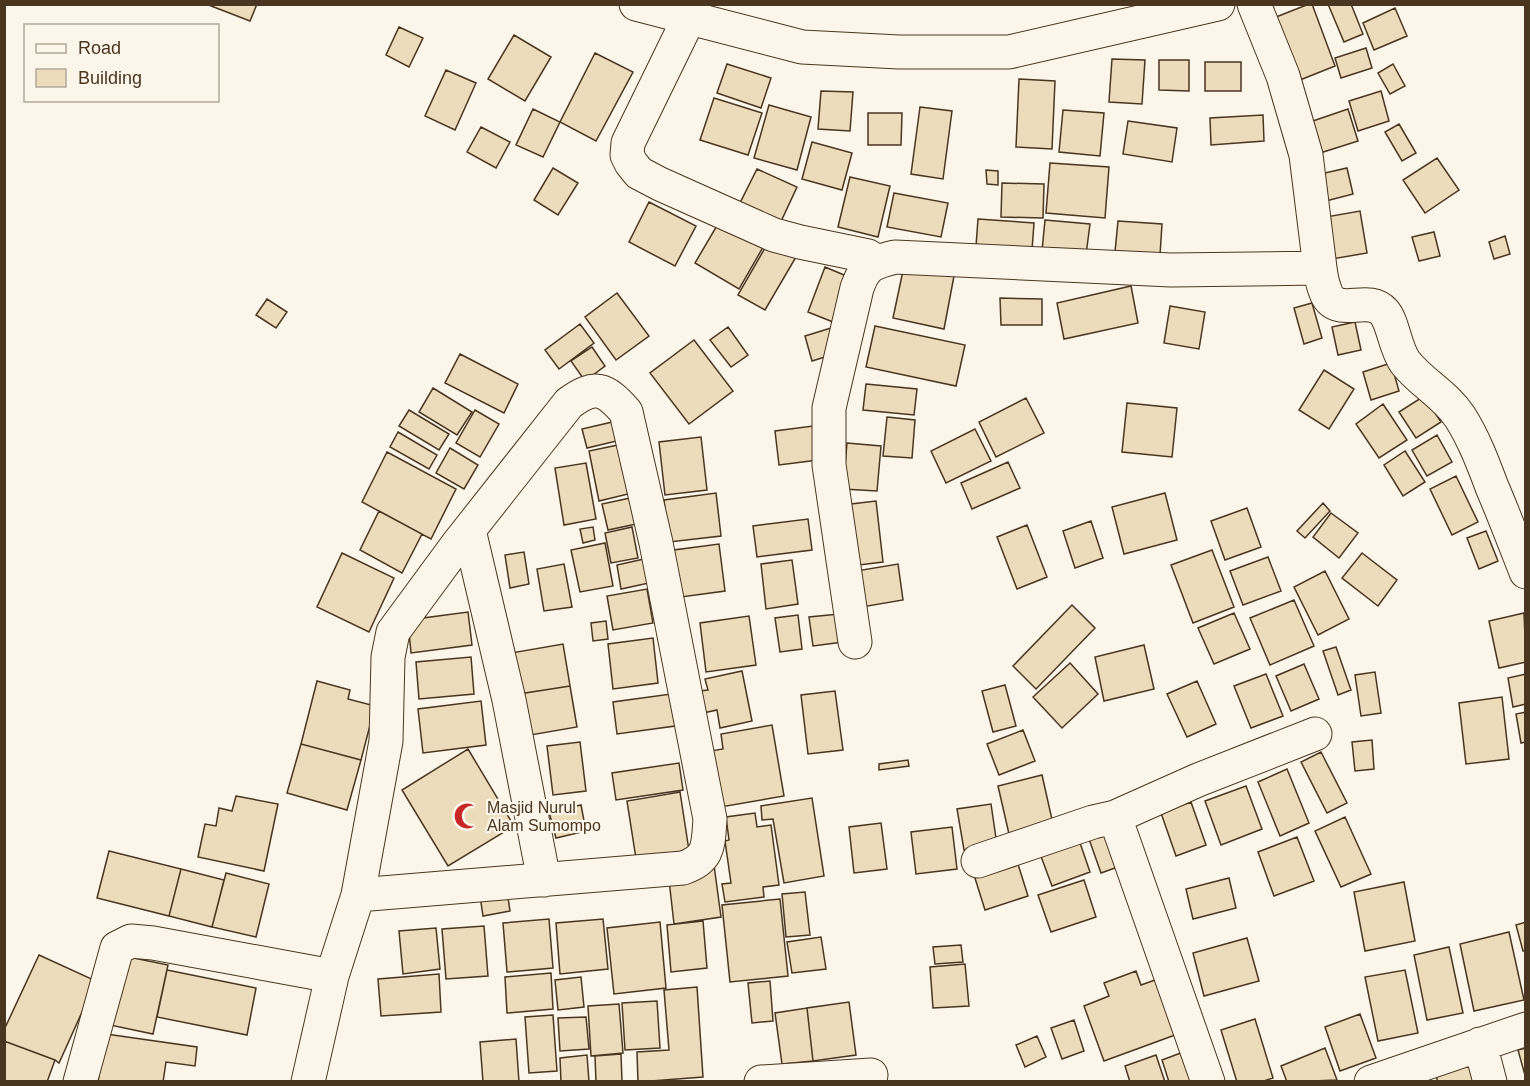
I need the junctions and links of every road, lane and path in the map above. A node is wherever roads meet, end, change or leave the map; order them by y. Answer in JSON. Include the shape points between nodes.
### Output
{"nodes":[{"id":1,"x":636,"y":4,"type":"edge"},
{"id":2,"x":1218,"y":4,"type":"edge"},
{"id":3,"x":1254,"y":4,"type":"edge"},
{"id":4,"x":689,"y":18,"type":"junction"},
{"id":5,"x":877,"y":262,"type":"junction"},
{"id":6,"x":1320,"y":268,"type":"junction"},
{"id":7,"x":469,"y":530,"type":"junction"},
{"id":8,"x":1526,"y":572,"type":"edge"},
{"id":9,"x":855,"y":642,"type":"dead end"},
{"id":10,"x":1315,"y":734,"type":"dead end"},
{"id":11,"x":1115,"y":817,"type":"junction"},
{"id":12,"x":978,"y":861,"type":"dead end"},
{"id":13,"x":544,"y":880,"type":"junction"},
{"id":14,"x":358,"y":895,"type":"junction"},
{"id":15,"x":332,"y":976,"type":"junction"},
{"id":16,"x":1526,"y":1029,"type":"edge"},
{"id":17,"x":1480,"y":1044,"type":"junction"},
{"id":18,"x":871,"y":1075,"type":"dead end"},
{"id":19,"x":80,"y":1082,"type":"edge"},
{"id":20,"x":308,"y":1082,"type":"edge"},
{"id":21,"x":760,"y":1082,"type":"edge"},
{"id":22,"x":1208,"y":1082,"type":"edge"},
{"id":23,"x":1371,"y":1082,"type":"edge"},
{"id":24,"x":1490,"y":1082,"type":"edge"}],
"edges":[{"from":1,"to":4,"type":"street"},
{"from":2,"to":4,"type":"street","via":[[1009,52],[802,47]]},
{"from":3,"to":6,"type":"street","via":[[1283,76],[1306,155]]},
{"from":4,"to":5,"type":"street","via":[[628,143],[631,163],[639,173],[660,184],[760,230],[868,256]]},
{"from":5,"to":6,"type":"street","via":[[895,257],[1171,270]]},
{"from":5,"to":9,"type":"street","via":[[866,268],[857,288],[829,408],[829,465]]},
{"from":6,"to":8,"type":"street","via":[[1325,292],[1332,301],[1348,307],[1373,305],[1385,313],[1407,364],[1460,417]]},
{"from":7,"to":13,"type":"street","via":[[509,700]]},
{"from":7,"to":13,"type":"street","via":[[569,403],[590,390],[604,392],[626,412],[710,819],[708,846],[703,858],[683,868]]},
{"from":7,"to":14,"type":"street","via":[[393,632],[388,657],[386,741]]},
{"from":10,"to":11,"type":"street"},
{"from":11,"to":12,"type":"street"},
{"from":11,"to":22,"type":"street"},
{"from":13,"to":14,"type":"street"},
{"from":14,"to":15,"type":"street"},
{"from":15,"to":19,"type":"street","via":[[131,941],[117,948]]},
{"from":15,"to":20,"type":"street"},
{"from":16,"to":17,"type":"street"},
{"from":17,"to":23,"type":"street"},
{"from":17,"to":24,"type":"street"},
{"from":18,"to":21,"type":"street"}]}
